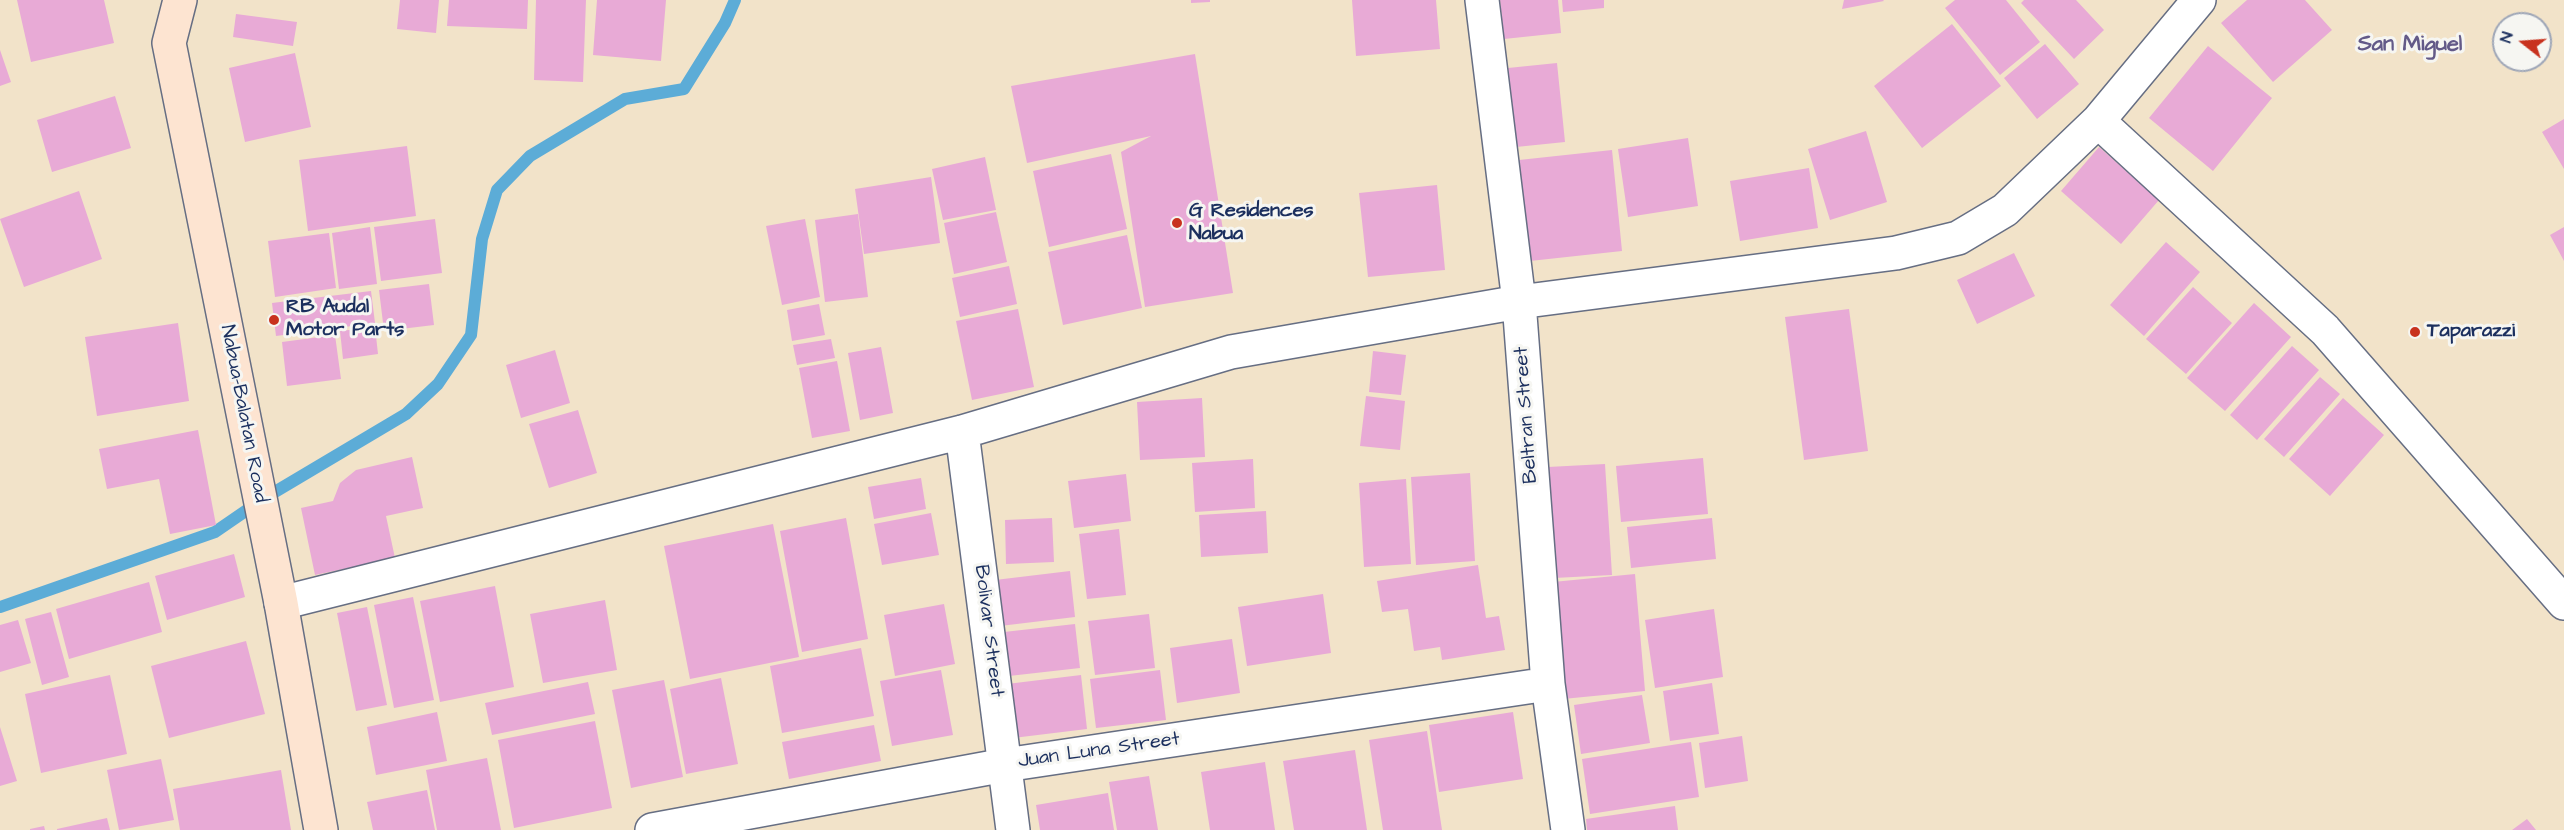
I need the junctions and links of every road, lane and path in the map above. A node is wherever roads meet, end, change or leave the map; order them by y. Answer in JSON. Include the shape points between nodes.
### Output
{"nodes":[{"id":1,"x":180,"y":0,"type":"edge"},
{"id":2,"x":1482,"y":0,"type":"edge"},
{"id":3,"x":2199,"y":0,"type":"edge"},
{"id":4,"x":2098,"y":121,"type":"junction"},
{"id":5,"x":1519,"y":302,"type":"junction"},
{"id":6,"x":962,"y":432,"type":"junction"},
{"id":7,"x":281,"y":603,"type":"junction"},
{"id":8,"x":2564,"y":603,"type":"edge"},
{"id":9,"x":1548,"y":684,"type":"junction"},
{"id":10,"x":1005,"y":765,"type":"junction"},
{"id":11,"x":321,"y":830,"type":"edge"},
{"id":12,"x":652,"y":830,"type":"edge"},
{"id":13,"x":1013,"y":830,"type":"edge"},
{"id":14,"x":1568,"y":830,"type":"edge"}],
"edges":[{"from":1,"to":7,"type":"main road","name":"Nabua-Balatan Road","via":[[170,43]]},
{"from":2,"to":5,"type":"street","name":"Beltran Street"},
{"from":3,"to":4,"type":"street"},
{"from":4,"to":5,"type":"street","via":[[2005,210],[1958,238],[1896,253]]},
{"from":4,"to":8,"type":"street","via":[[2325,330]]},
{"from":5,"to":6,"type":"street","via":[[1231,352]]},
{"from":5,"to":9,"type":"street","name":"Beltran Street"},
{"from":6,"to":7,"type":"street"},
{"from":6,"to":10,"type":"street","name":"Bolivar Street"},
{"from":7,"to":11,"type":"main road","name":"Nabua-Balatan Road"},
{"from":9,"to":10,"type":"street","name":"Juan Luna Street"},
{"from":9,"to":14,"type":"street","name":"Beltran Street"},
{"from":10,"to":12,"type":"street","name":"Juan Luna Street"},
{"from":10,"to":13,"type":"street","name":"Bolivar Street"}]}
